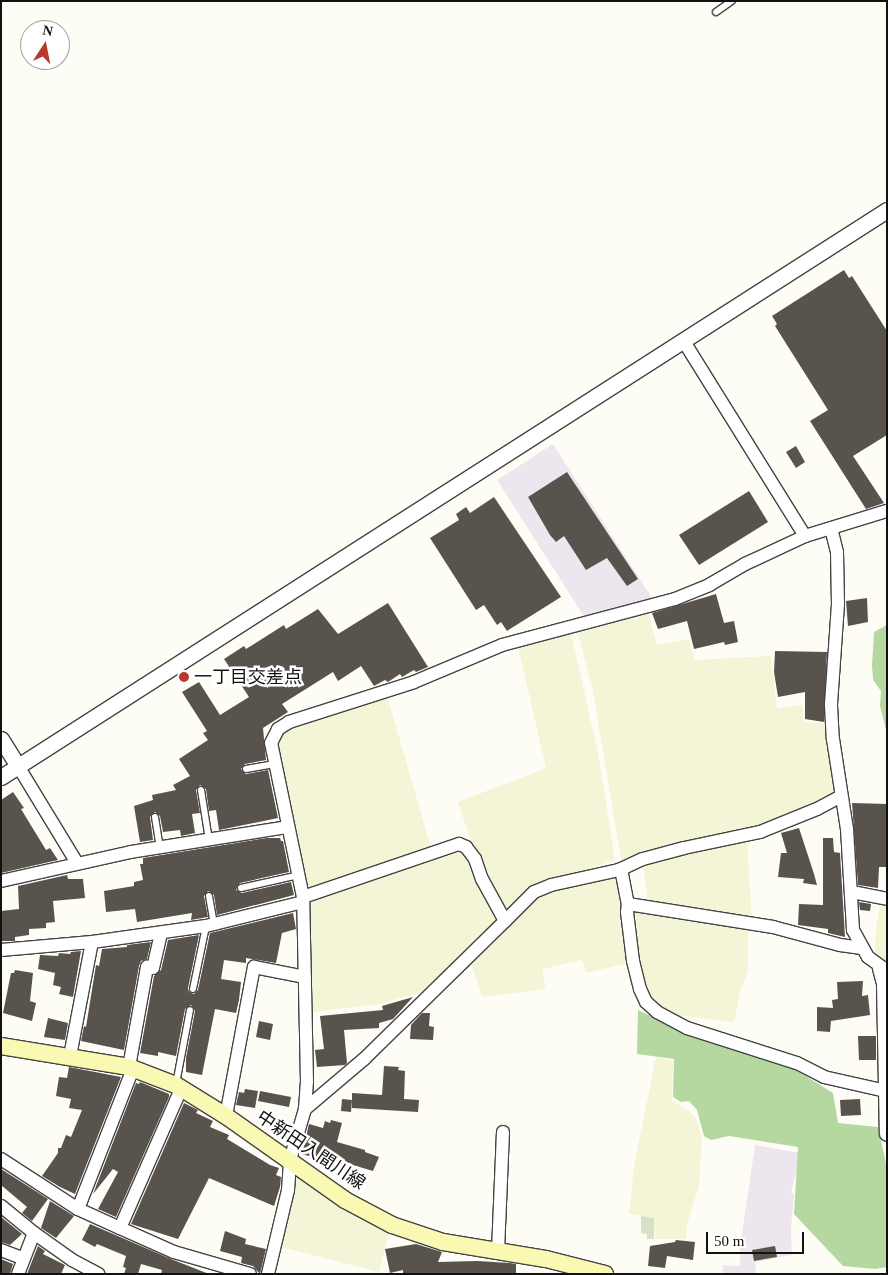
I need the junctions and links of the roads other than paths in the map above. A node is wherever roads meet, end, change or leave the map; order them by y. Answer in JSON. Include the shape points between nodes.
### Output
{"nodes":[{"id":1,"x":732,"y":1,"type":"edge"},
{"id":2,"x":716,"y":12,"type":"dead end"},
{"id":3,"x":887,"y":210,"type":"edge"},
{"id":4,"x":683,"y":340,"type":"junction"},
{"id":5,"x":887,"y":511,"type":"edge"},
{"id":6,"x":831,"y":528,"type":"junction"},
{"id":7,"x":806,"y":536,"type":"junction"},
{"id":8,"x":1,"y":739,"type":"edge"},
{"id":9,"x":275,"y":764,"type":"junction"},
{"id":10,"x":18,"y":766,"type":"junction"},
{"id":11,"x":246,"y":769,"type":"dead end"},
{"id":12,"x":1,"y":777,"type":"edge"},
{"id":13,"x":201,"y":790,"type":"dead end"},
{"id":14,"x":841,"y":796,"type":"junction"},
{"id":15,"x":155,"y":817,"type":"dead end"},
{"id":16,"x":287,"y":827,"type":"junction"},
{"id":17,"x":209,"y":840,"type":"junction"},
{"id":18,"x":160,"y":847,"type":"junction"},
{"id":19,"x":77,"y":863,"type":"junction"},
{"id":20,"x":621,"y":869,"type":"junction"},
{"id":21,"x":299,"y":875,"type":"junction"},
{"id":22,"x":1,"y":881,"type":"edge"},
{"id":23,"x":242,"y":888,"type":"dead end"},
{"id":24,"x":852,"y":892,"type":"junction"},
{"id":25,"x":209,"y":896,"type":"dead end"},
{"id":26,"x":303,"y":899,"type":"junction"},
{"id":27,"x":887,"y":900,"type":"edge"},
{"id":28,"x":628,"y":904,"type":"junction"},
{"id":29,"x":505,"y":921,"type":"junction"},
{"id":30,"x":210,"y":925,"type":"junction"},
{"id":31,"x":161,"y":932,"type":"junction"},
{"id":32,"x":92,"y":942,"type":"junction"},
{"id":33,"x":862,"y":948,"type":"junction"},
{"id":34,"x":1,"y":950,"type":"edge"},
{"id":35,"x":884,"y":970,"type":"edge"},
{"id":36,"x":305,"y":977,"type":"junction"},
{"id":37,"x":194,"y":989,"type":"dead end"},
{"id":38,"x":190,"y":1010,"type":"dead end"},
{"id":39,"x":1,"y":1046,"type":"edge"},
{"id":40,"x":70,"y":1056,"type":"junction"},
{"id":41,"x":131,"y":1068,"type":"junction"},
{"id":42,"x":178,"y":1087,"type":"junction"},
{"id":43,"x":886,"y":1090,"type":"edge"},
{"id":44,"x":305,"y":1109,"type":"junction"},
{"id":45,"x":226,"y":1116,"type":"junction"},
{"id":46,"x":503,"y":1132,"type":"dead end"},
{"id":47,"x":887,"y":1133,"type":"edge"},
{"id":48,"x":1,"y":1159,"type":"edge"},
{"id":49,"x":290,"y":1160,"type":"junction"},
{"id":50,"x":1,"y":1206,"type":"edge"},
{"id":51,"x":78,"y":1209,"type":"junction"},
{"id":52,"x":120,"y":1228,"type":"junction"},
{"id":53,"x":34,"y":1233,"type":"junction"},
{"id":54,"x":1,"y":1250,"type":"edge"},
{"id":55,"x":498,"y":1251,"type":"junction"},
{"id":56,"x":22,"y":1258,"type":"junction"},
{"id":57,"x":18,"y":1274,"type":"edge"},
{"id":58,"x":98,"y":1274,"type":"edge"},
{"id":59,"x":250,"y":1274,"type":"edge"},
{"id":60,"x":268,"y":1274,"type":"edge"},
{"id":61,"x":606,"y":1274,"type":"edge"}],
"edges":[{"from":1,"to":2,"type":"lane"},
{"from":3,"to":4,"type":"street"},
{"from":4,"to":7,"type":"street"},
{"from":4,"to":10,"type":"street"},
{"from":5,"to":6,"type":"street"},
{"from":6,"to":7,"type":"street"},
{"from":6,"to":14,"type":"street","via":[[837,552],[838,604],[832,722]]},
{"from":7,"to":9,"type":"street","via":[[753,560],[710,585],[675,599],[502,645],[414,682],[289,722],[271,738]]},
{"from":8,"to":10,"type":"street"},
{"from":9,"to":11,"type":"lane"},
{"from":9,"to":16,"type":"street"},
{"from":10,"to":12,"type":"street"},
{"from":10,"to":19,"type":"street"},
{"from":13,"to":17,"type":"lane"},
{"from":14,"to":20,"type":"street","via":[[760,832],[684,848],[643,859]]},
{"from":14,"to":24,"type":"street"},
{"from":15,"to":18,"type":"lane"},
{"from":16,"to":17,"type":"street"},
{"from":16,"to":21,"type":"street"},
{"from":17,"to":18,"type":"street"},
{"from":18,"to":19,"type":"street"},
{"from":19,"to":22,"type":"street"},
{"from":20,"to":28,"type":"street"},
{"from":20,"to":29,"type":"street","via":[[534,892]]},
{"from":21,"to":23,"type":"lane"},
{"from":21,"to":26,"type":"street"},
{"from":24,"to":27,"type":"street"},
{"from":24,"to":33,"type":"street","via":[[852,930]]},
{"from":25,"to":30,"type":"lane"},
{"from":26,"to":29,"type":"street","via":[[459,844],[466,847],[475,859]]},
{"from":26,"to":30,"type":"street"},
{"from":26,"to":36,"type":"street"},
{"from":28,"to":33,"type":"street","via":[[774,927]]},
{"from":28,"to":43,"type":"street","via":[[628,922],[640,989],[646,1002],[657,1012],[687,1028],[797,1063],[831,1079]]},
{"from":29,"to":44,"type":"street","via":[[364,1059]]},
{"from":30,"to":31,"type":"street"},
{"from":30,"to":37,"type":"lane"},
{"from":31,"to":32,"type":"street"},
{"from":31,"to":41,"type":"street","via":[[153,968],[147,967]]},
{"from":32,"to":34,"type":"street"},
{"from":32,"to":40,"type":"street"},
{"from":33,"to":35,"type":"street"},
{"from":35,"to":43,"type":"street"},
{"from":36,"to":44,"type":"street"},
{"from":36,"to":45,"type":"street","via":[[254,967]]},
{"from":38,"to":42,"type":"lane"},
{"from":39,"to":40,"type":"main road","name":"中新田入間川線"},
{"from":40,"to":41,"type":"main road","name":"中新田入間川線"},
{"from":41,"to":42,"type":"main road","name":"中新田入間川線"},
{"from":41,"to":51,"type":"street"},
{"from":42,"to":45,"type":"main road","name":"中新田入間川線"},
{"from":42,"to":52,"type":"street"},
{"from":43,"to":47,"type":"street"},
{"from":44,"to":49,"type":"street"},
{"from":45,"to":49,"type":"main road","name":"中新田入間川線"},
{"from":46,"to":55,"type":"street"},
{"from":48,"to":51,"type":"street"},
{"from":49,"to":55,"type":"main road","name":"中新田入間川線","via":[[345,1200],[392,1225],[443,1242]]},
{"from":49,"to":60,"type":"street","via":[[288,1190]]},
{"from":50,"to":53,"type":"street"},
{"from":51,"to":52,"type":"street"},
{"from":52,"to":59,"type":"street","via":[[174,1252]]},
{"from":53,"to":56,"type":"street"},
{"from":53,"to":58,"type":"street"},
{"from":54,"to":56,"type":"street"},
{"from":55,"to":61,"type":"main road","name":"中新田入間川線"},
{"from":56,"to":57,"type":"street"}]}
